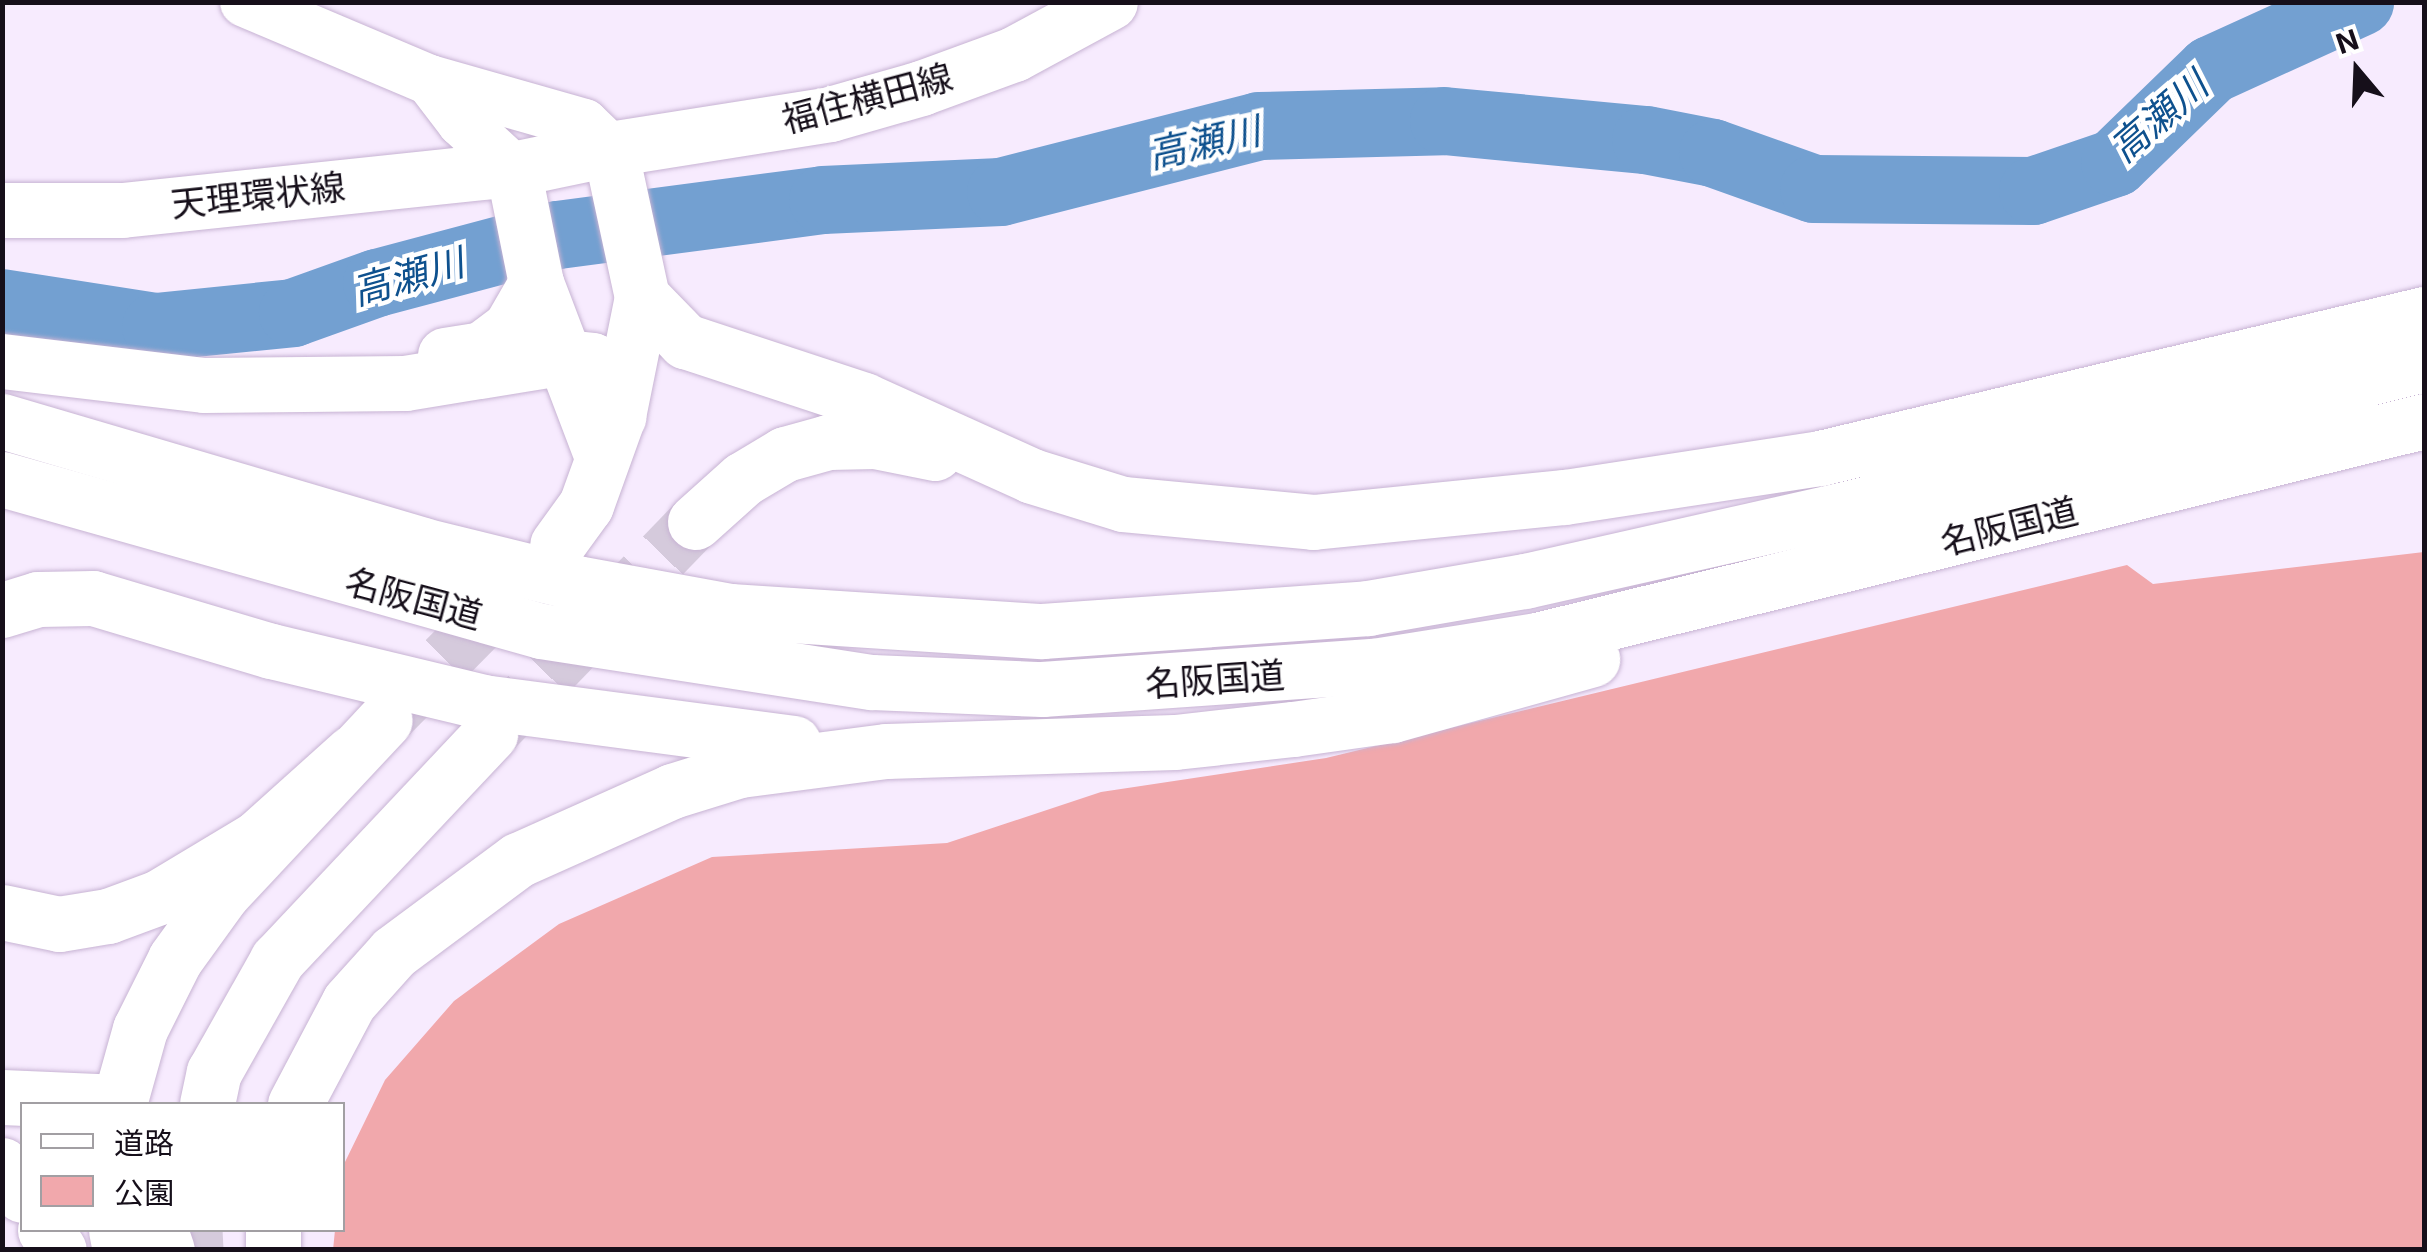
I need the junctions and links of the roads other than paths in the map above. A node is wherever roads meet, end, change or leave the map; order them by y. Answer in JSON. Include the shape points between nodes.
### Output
{"nodes":[{"id":1,"x":245,"y":2,"type":"edge"},
{"id":2,"x":1110,"y":2,"type":"edge"},
{"id":3,"x":430,"y":80,"type":"junction"},
{"id":4,"x":615,"y":166,"type":"junction"},
{"id":5,"x":518,"y":184,"type":"junction"},
{"id":6,"x":2,"y":210,"type":"edge"},
{"id":7,"x":638,"y":273,"type":"junction"},
{"id":8,"x":535,"y":275,"type":"junction"},
{"id":9,"x":2424,"y":314,"type":"edge"},
{"id":10,"x":565,"y":357,"type":"junction"},
{"id":11,"x":2,"y":361,"type":"edge"},
{"id":12,"x":2424,"y":364,"type":"edge"},
{"id":13,"x":295,"y":382,"type":"junction"},
{"id":14,"x":2,"y":421,"type":"edge"},
{"id":15,"x":2424,"y":421,"type":"edge"},
{"id":16,"x":610,"y":436,"type":"junction"},
{"id":17,"x":1032,"y":476,"type":"junction"},
{"id":18,"x":2,"y":478,"type":"edge"},
{"id":19,"x":694,"y":522,"type":"tunnel mouth"},
{"id":20,"x":557,"y":545,"type":"tunnel mouth"},
{"id":21,"x":1858,"y":564,"type":"junction"},
{"id":22,"x":2,"y":610,"type":"edge"},
{"id":23,"x":490,"y":734,"type":"tunnel mouth"},
{"id":24,"x":886,"y":751,"type":"junction"},
{"id":25,"x":2,"y":912,"type":"edge"},
{"id":26,"x":2,"y":1097,"type":"edge"},
{"id":27,"x":86,"y":1102,"type":"edge"},
{"id":28,"x":121,"y":1102,"type":"edge"},
{"id":29,"x":207,"y":1102,"type":"edge"},
{"id":30,"x":296,"y":1102,"type":"edge"},
{"id":31,"x":2,"y":1165,"type":"edge"},
{"id":32,"x":20,"y":1192,"type":"edge"}],
"edges":[{"from":1,"to":3,"type":"street"},
{"from":2,"to":4,"type":"main road","name":"福住横田線","via":[[1014,54],[830,114]]},
{"from":3,"to":4,"type":"street","via":[[584,124]]},
{"from":3,"to":5,"type":"street"},
{"from":4,"to":5,"type":"main road","name":"天理環状線"},
{"from":4,"to":7,"type":"main road"},
{"from":5,"to":6,"type":"main road","name":"天理環状線","via":[[122,210]]},
{"from":5,"to":8,"type":"main road"},
{"from":7,"to":16,"type":"main road"},
{"from":7,"to":17,"type":"main road","via":[[685,341],[864,400]]},
{"from":8,"to":10,"type":"main road"},
{"from":8,"to":13,"type":"main road","via":[[510,328],[482,349]]},
{"from":9,"to":17,"type":"main road","via":[[1820,458],[1420,514],[1313,522],[1218,518],[1123,504]]},
{"from":10,"to":13,"type":"main road","via":[[405,383]]},
{"from":10,"to":16,"type":"main road","via":[[592,360],[607,378]]},
{"from":11,"to":13,"type":"main road","via":[[149,381]]},
{"from":12,"to":14,"type":"main road","name":"名阪国道","via":[[1841,510],[1525,581],[1368,608],[1042,631],[730,611],[576,583],[422,545]]},
{"from":15,"to":21,"type":"main road","name":"名阪国道"},
{"from":16,"to":20,"type":"main road","via":[[586,505]]},
{"from":17,"to":19,"type":"main road","via":[[875,441],[828,442],[786,454],[743,479]]},
{"from":18,"to":21,"type":"main road","name":"名阪国道","via":[[541,632],[872,682],[1042,688],[1374,666],[1537,640]]},
{"from":21,"to":24,"type":"main road","via":[[1606,655],[1392,715],[1175,742]]},
{"from":22,"to":24,"type":"main road","via":[[38,599],[93,598],[270,651],[483,702],[704,736]]},
{"from":23,"to":29,"type":"main road","via":[[277,960],[214,1072]]},
{"from":24,"to":30,"type":"main road","via":[[740,770],[656,798],[518,860],[394,952],[350,1002]]},
{"from":25,"to":28,"type":"main road","via":[[58,924],[108,916],[158,897],[256,839],[369,736],[222,894],[174,959],[140,1028]]},
{"from":26,"to":27,"type":"main road"},
{"from":31,"to":32,"type":"main road"}]}
